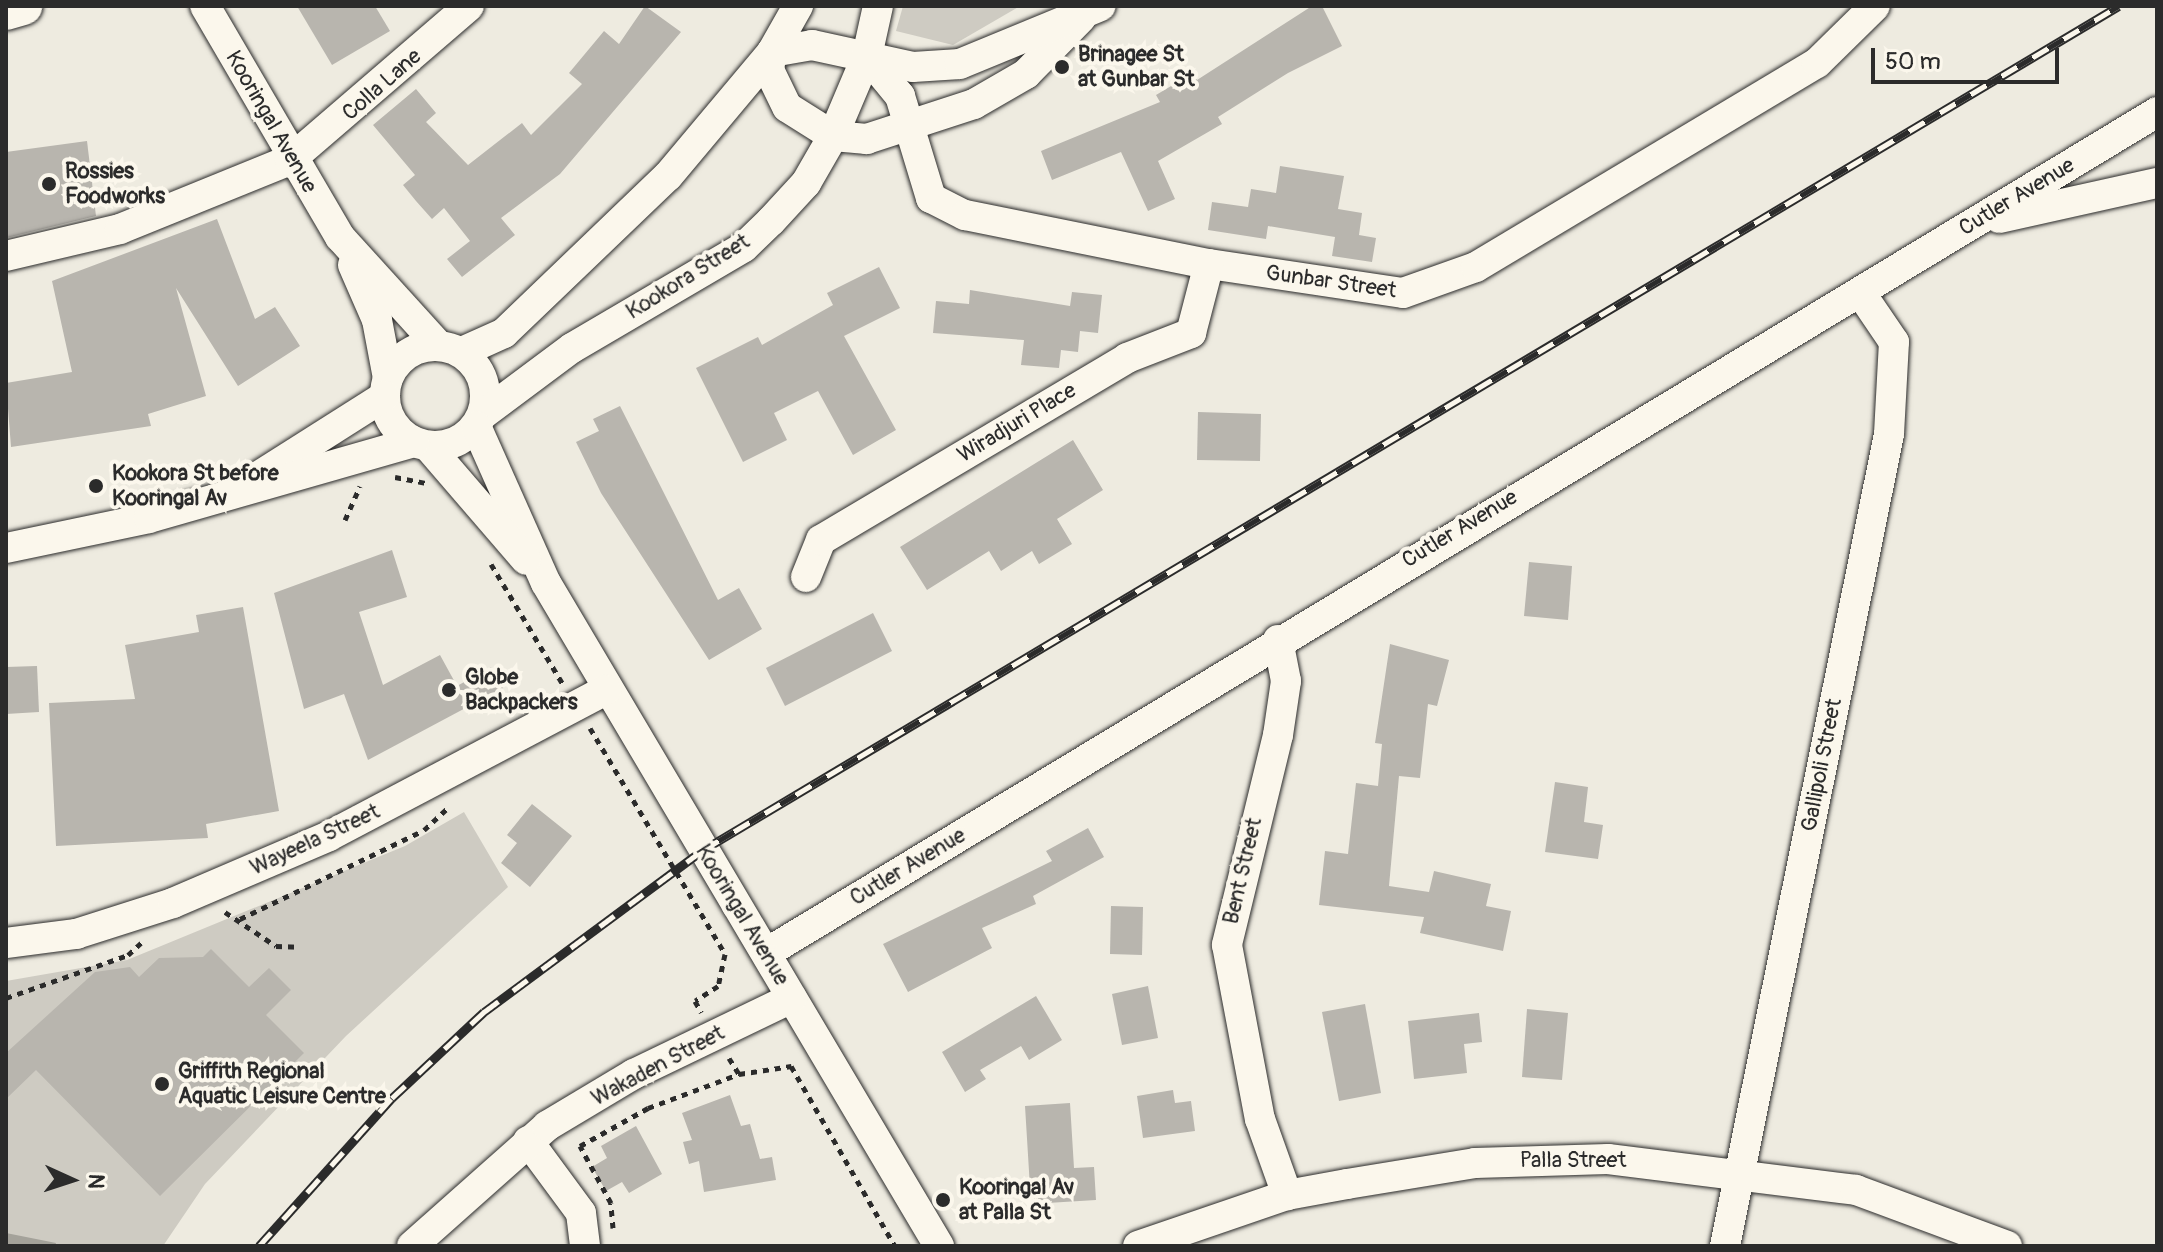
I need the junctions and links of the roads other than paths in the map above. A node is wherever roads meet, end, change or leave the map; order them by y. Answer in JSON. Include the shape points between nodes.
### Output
{"nodes":[{"id":1,"x":23,"y":6,"type":"edge"},
{"id":2,"x":205,"y":6,"type":"edge"},
{"id":3,"x":469,"y":6,"type":"edge"},
{"id":4,"x":798,"y":6,"type":"edge"},
{"id":5,"x":878,"y":6,"type":"edge"},
{"id":6,"x":1875,"y":6,"type":"edge"},
{"id":7,"x":6,"y":11,"type":"edge"},
{"id":8,"x":1091,"y":12,"type":"edge"},
{"id":9,"x":772,"y":52,"type":"junction"},
{"id":10,"x":867,"y":56,"type":"junction"},
{"id":11,"x":2157,"y":112,"type":"edge"},
{"id":12,"x":912,"y":127,"type":"junction"},
{"id":13,"x":833,"y":136,"type":"junction"},
{"id":14,"x":290,"y":160,"type":"junction"},
{"id":15,"x":2157,"y":183,"type":"edge"},
{"id":16,"x":1974,"y":223,"type":"junction"},
{"id":17,"x":340,"y":237,"type":"junction"},
{"id":18,"x":6,"y":256,"type":"edge"},
{"id":19,"x":1209,"y":264,"type":"junction"},
{"id":20,"x":1860,"y":292,"type":"junction"},
{"id":21,"x":450,"y":349,"type":"junction"},
{"id":22,"x":386,"y":387,"type":"junction"},
{"id":23,"x":479,"y":421,"type":"junction"},
{"id":24,"x":421,"y":444,"type":"junction"},
{"id":25,"x":243,"y":487,"type":"junction"},
{"id":26,"x":6,"y":548,"type":"edge"},
{"id":27,"x":806,"y":577,"type":"dead end"},
{"id":28,"x":546,"y":583,"type":"junction"},
{"id":29,"x":1278,"y":640,"type":"junction"},
{"id":30,"x":606,"y":690,"type":"junction"},
{"id":31,"x":6,"y":943,"type":"edge"},
{"id":32,"x":768,"y":952,"type":"junction"},
{"id":33,"x":792,"y":998,"type":"junction"},
{"id":34,"x":528,"y":1141,"type":"junction"},
{"id":35,"x":1740,"y":1173,"type":"junction"},
{"id":36,"x":1287,"y":1195,"type":"junction"},
{"id":37,"x":412,"y":1246,"type":"edge"},
{"id":38,"x":585,"y":1246,"type":"edge"},
{"id":39,"x":939,"y":1246,"type":"edge"},
{"id":40,"x":1138,"y":1246,"type":"edge"},
{"id":41,"x":1725,"y":1246,"type":"edge"},
{"id":42,"x":2007,"y":1246,"type":"edge"}],
"edges":[{"from":1,"to":7,"type":"main road"},
{"from":2,"to":14,"type":"street","name":"Kooringal Avenue"},
{"from":3,"to":14,"type":"street","name":"Colla Lane"},
{"from":4,"to":9,"type":"street"},
{"from":5,"to":10,"type":"street","name":"Kookora Street"},
{"from":6,"to":19,"type":"street","name":"Gunbar Street","via":[[1817,63],[1449,281],[1403,293]]},
{"from":8,"to":10,"type":"street","via":[[960,64],[913,67]]},
{"from":8,"to":12,"type":"street","via":[[1026,74]]},
{"from":9,"to":10,"type":"street","via":[[812,45]]},
{"from":9,"to":13,"type":"street","via":[[769,70],[787,107]]},
{"from":9,"to":21,"type":"street","via":[[668,176],[504,333]]},
{"from":10,"to":12,"type":"street","name":"Gunbar Street","via":[[892,80]]},
{"from":10,"to":13,"type":"street","name":"Kookora Street"},
{"from":11,"to":16,"type":"street","name":"Cutler Avenue"},
{"from":12,"to":13,"type":"street","via":[[867,139]]},
{"from":12,"to":19,"type":"street","name":"Gunbar Street","via":[[931,198],[965,215]]},
{"from":13,"to":23,"type":"street","name":"Kookora Street","via":[[806,183],[744,247],[572,348]]},
{"from":14,"to":17,"type":"street","name":"Kooringal Avenue"},
{"from":14,"to":18,"type":"street","name":"Colla Lane","via":[[120,229]]},
{"from":15,"to":16,"type":"street"},
{"from":16,"to":20,"type":"street","name":"Cutler Avenue"},
{"from":17,"to":21,"type":"street","name":"Kooringal Avenue"},
{"from":17,"to":22,"type":"street","name":"Kooringal Avenue","via":[[377,320]]},
{"from":19,"to":27,"type":"street","name":"Wiradjuri Place","via":[[1191,333],[1127,358],[821,540]]},
{"from":20,"to":29,"type":"street","name":"Cutler Avenue"},
{"from":20,"to":35,"type":"street","name":"Gallipoli Street","via":[[1894,342],[1896,385]]},
{"from":21,"to":22,"type":"street","via":[[408,353]]},
{"from":21,"to":23,"type":"street","via":[[484,380]]},
{"from":22,"to":24,"type":"street","via":[[393,424]]},
{"from":22,"to":25,"type":"street"},
{"from":23,"to":24,"type":"street","via":[[455,442]]},
{"from":23,"to":28,"type":"street","name":"Kooringal Avenue"},
{"from":24,"to":25,"type":"street","via":[[310,475]]},
{"from":24,"to":28,"type":"street","name":"Kooringal Avenue"},
{"from":25,"to":26,"type":"street","via":[[149,518]]},
{"from":28,"to":30,"type":"street","name":"Kooringal Avenue"},
{"from":29,"to":32,"type":"street","name":"Cutler Avenue"},
{"from":29,"to":36,"type":"street","name":"Bent Street","via":[[1286,681],[1278,735],[1227,945],[1260,1119]]},
{"from":30,"to":31,"type":"street","name":"Wayeela Street","via":[[582,722],[173,903],[76,934]]},
{"from":30,"to":32,"type":"street","name":"Kooringal Avenue"},
{"from":32,"to":33,"type":"street","name":"Kooringal Avenue"},
{"from":33,"to":34,"type":"street","name":"Wakaden Street","via":[[634,1074]]},
{"from":33,"to":39,"type":"street","name":"Kooringal Avenue"},
{"from":34,"to":37,"type":"street","name":"Wakaden Street"},
{"from":34,"to":38,"type":"street","via":[[581,1213]]},
{"from":35,"to":36,"type":"street","name":"Palla Street","via":[[1669,1162],[1537,1159],[1424,1169]]},
{"from":35,"to":41,"type":"street","name":"Gallipoli Street"},
{"from":35,"to":42,"type":"street","name":"Palla Street","via":[[1856,1190]]},
{"from":36,"to":40,"type":"street","name":"Palla Street"}]}
